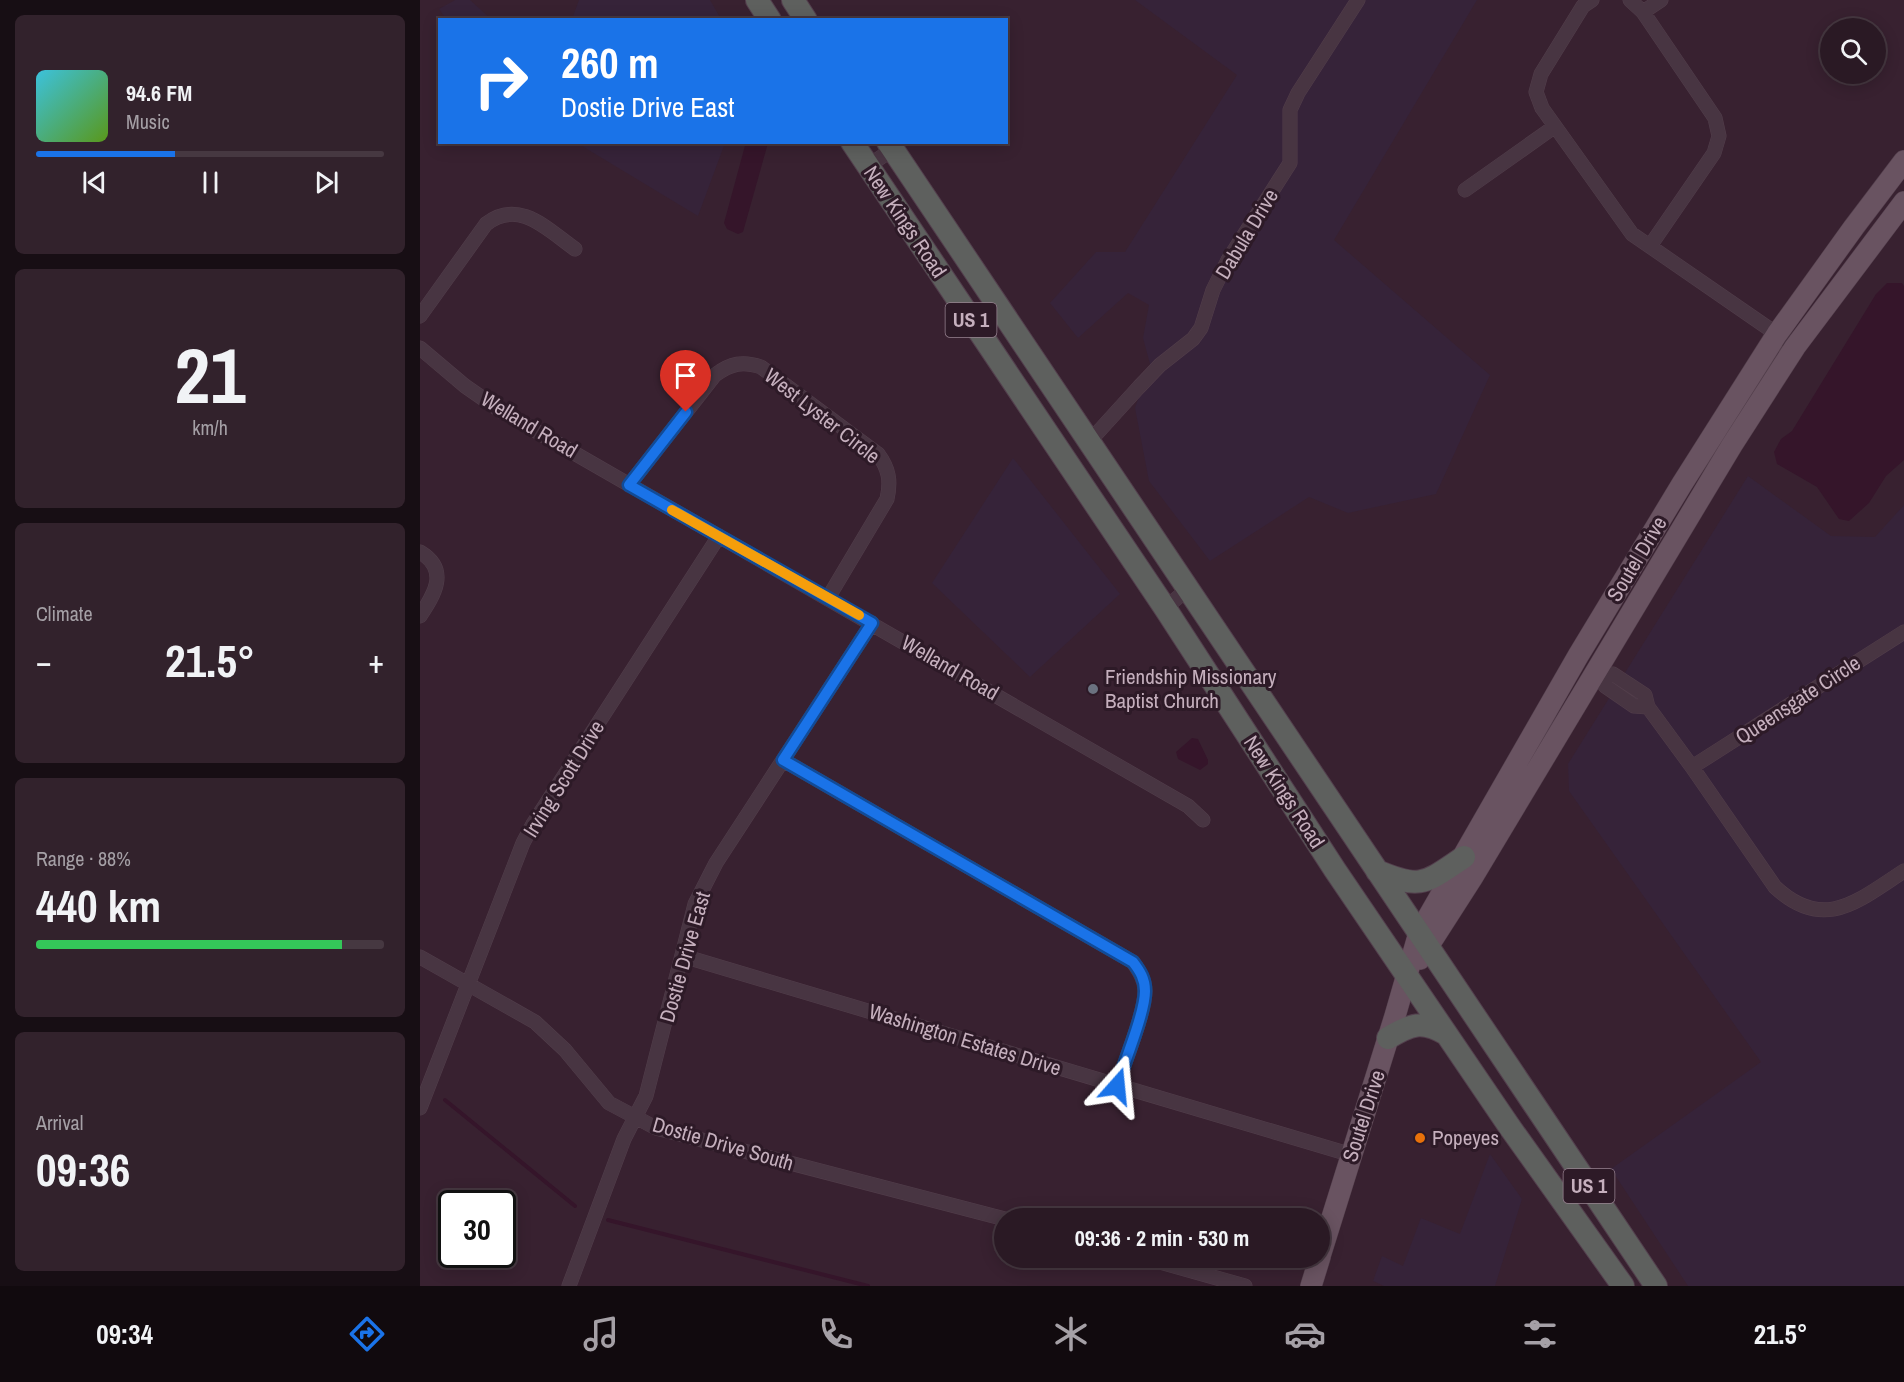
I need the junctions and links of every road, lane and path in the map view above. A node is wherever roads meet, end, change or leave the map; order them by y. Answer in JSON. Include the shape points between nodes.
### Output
{"nodes":[{"id":1,"x":757,"y":0,"type":"edge"},
{"id":2,"x":793,"y":0,"type":"edge"},
{"id":3,"x":1358,"y":0,"type":"edge"},
{"id":4,"x":1592,"y":0,"type":"edge"},
{"id":5,"x":1630,"y":0,"type":"edge"},
{"id":6,"x":1661,"y":0,"type":"edge"},
{"id":7,"x":1643,"y":12,"type":"junction"},
{"id":8,"x":769,"y":18,"type":"edge"},
{"id":9,"x":805,"y":18,"type":"edge"},
{"id":10,"x":1554,"y":127,"type":"junction"},
{"id":11,"x":853,"y":144,"type":"edge"},
{"id":12,"x":890,"y":146,"type":"edge"},
{"id":13,"x":1904,"y":161,"type":"edge"},
{"id":14,"x":868,"y":166,"type":"junction"},
{"id":15,"x":1464,"y":190,"type":"dead end"},
{"id":16,"x":1904,"y":202,"type":"edge"},
{"id":17,"x":1650,"y":246,"type":"junction"},
{"id":18,"x":574,"y":249,"type":"dead end"},
{"id":19,"x":420,"y":316,"type":"edge"},
{"id":20,"x":1777,"y":334,"type":"junction"},
{"id":21,"x":1795,"y":347,"type":"junction"},
{"id":22,"x":420,"y":348,"type":"edge"},
{"id":23,"x":1089,"y":442,"type":"junction"},
{"id":24,"x":629,"y":485,"type":"junction"},
{"id":25,"x":719,"y":536,"type":"junction"},
{"id":26,"x":420,"y":552,"type":"edge"},
{"id":27,"x":1188,"y":589,"type":"junction"},
{"id":28,"x":828,"y":597,"type":"junction"},
{"id":29,"x":1165,"y":608,"type":"junction"},
{"id":30,"x":420,"y":616,"type":"edge"},
{"id":31,"x":872,"y":623,"type":"junction"},
{"id":32,"x":1904,"y":632,"type":"edge"},
{"id":33,"x":1578,"y":656,"type":"junction"},
{"id":34,"x":1599,"y":674,"type":"junction"},
{"id":35,"x":783,"y":760,"type":"junction"},
{"id":36,"x":1692,"y":767,"type":"junction"},
{"id":37,"x":1203,"y":820,"type":"dead end"},
{"id":38,"x":1464,"y":857,"type":"junction"},
{"id":39,"x":1377,"y":871,"type":"junction"},
{"id":40,"x":1904,"y":871,"type":"edge"},
{"id":41,"x":1424,"y":940,"type":"junction"},
{"id":42,"x":683,"y":956,"type":"junction"},
{"id":43,"x":420,"y":957,"type":"edge"},
{"id":44,"x":1407,"y":976,"type":"junction"},
{"id":45,"x":469,"y":984,"type":"junction"},
{"id":46,"x":1446,"y":1034,"type":"junction"},
{"id":47,"x":1388,"y":1038,"type":"junction"},
{"id":48,"x":1117,"y":1086,"type":"junction"},
{"id":49,"x":420,"y":1108,"type":"edge"},
{"id":50,"x":635,"y":1118,"type":"junction"},
{"id":51,"x":1352,"y":1155,"type":"junction"},
{"id":52,"x":994,"y":1216,"type":"edge"},
{"id":53,"x":1330,"y":1224,"type":"edge"},
{"id":54,"x":1181,"y":1268,"type":"edge"},
{"id":55,"x":1316,"y":1268,"type":"edge"},
{"id":56,"x":1652,"y":1281,"type":"edge"},
{"id":57,"x":1622,"y":1285,"type":"edge"},
{"id":58,"x":569,"y":1286,"type":"edge"},
{"id":59,"x":1245,"y":1286,"type":"edge"},
{"id":60,"x":1311,"y":1286,"type":"edge"}],
"edges":[{"from":1,"to":8,"type":"highway"},
{"from":2,"to":9,"type":"highway"},
{"from":3,"to":23,"type":"street","name":"Dabula Drive","via":[[1298,93],[1290,110],[1290,163],[1228,260],[1201,328],[1160,365]]},
{"from":4,"to":10,"type":"street","via":[[1583,6],[1540,74],[1538,101]]},
{"from":5,"to":7,"type":"street"},
{"from":6,"to":7,"type":"street"},
{"from":7,"to":17,"type":"street","via":[[1716,118],[1719,136],[1714,153]]},
{"from":10,"to":15,"type":"street"},
{"from":10,"to":17,"type":"street","via":[[1625,226]]},
{"from":11,"to":14,"type":"highway","name":"New Kings Road","number":"US 1"},
{"from":12,"to":14,"type":"street"},
{"from":12,"to":23,"type":"highway","name":"New Kings Road","number":"US 1"},
{"from":13,"to":20,"type":"main road","name":"Soutel Drive"},
{"from":14,"to":29,"type":"highway","name":"New Kings Road","number":"US 1"},
{"from":16,"to":21,"type":"main road","name":"Soutel Drive"},
{"from":17,"to":20,"type":"street"},
{"from":18,"to":19,"type":"street","via":[[530,217],[518,213],[494,218]]},
{"from":20,"to":21,"type":"street"},
{"from":20,"to":33,"type":"main road","name":"Soutel Drive"},
{"from":21,"to":34,"type":"main road","name":"Soutel Drive","via":[[1732,445]]},
{"from":22,"to":24,"type":"street","name":"Welland Road","via":[[501,411]]},
{"from":23,"to":27,"type":"highway","name":"New Kings Road","number":"US 1"},
{"from":24,"to":25,"type":"street","name":"Welland Road"},
{"from":24,"to":28,"type":"street","name":"West Lyster Circle","via":[[715,375],[738,363],[761,367],[878,454],[889,473],[886,499]]},
{"from":25,"to":28,"type":"street","name":"Welland Road"},
{"from":25,"to":45,"type":"street","name":"Irving Scott Drive","via":[[533,824]]},
{"from":26,"to":30,"type":"street","via":[[434,566],[437,577],[434,596]]},
{"from":27,"to":29,"type":"street"},
{"from":27,"to":39,"type":"highway","name":"New Kings Road","number":"US 1"},
{"from":28,"to":31,"type":"street","name":"Welland Road"},
{"from":29,"to":44,"type":"highway","name":"New Kings Road","number":"US 1"},
{"from":31,"to":35,"type":"street","name":"Dostie Drive East"},
{"from":31,"to":37,"type":"street","name":"Welland Road","via":[[1188,806]]},
{"from":32,"to":36,"type":"street","name":"Queensgate Circle"},
{"from":33,"to":34,"type":"street"},
{"from":33,"to":38,"type":"main road","name":"Soutel Drive"},
{"from":34,"to":36,"type":"street","via":[[1613,674],[1645,694],[1648,707]]},
{"from":34,"to":41,"type":"main road","name":"Soutel Drive","via":[[1484,859]]},
{"from":35,"to":42,"type":"street","name":"Dostie Drive East","via":[[716,863],[695,904]]},
{"from":35,"to":48,"type":"street","via":[[1133,962],[1142,975],[1145,992]]},
{"from":36,"to":40,"type":"street","via":[[1775,887],[1802,908],[1842,907]]},
{"from":38,"to":39,"type":"highway","via":[[1431,880],[1415,883]]},
{"from":38,"to":41,"type":"main road","name":"Soutel Drive"},
{"from":39,"to":41,"type":"highway","name":"New Kings Road","number":"US 1"},
{"from":41,"to":44,"type":"main road","name":"Soutel Drive"},
{"from":41,"to":56,"type":"highway","name":"New Kings Road","number":"US 1"},
{"from":42,"to":48,"type":"street","name":"Washington Estates Drive"},
{"from":42,"to":50,"type":"street","name":"Dostie Drive East","via":[[646,1096]]},
{"from":43,"to":45,"type":"street","name":"Dostie Drive South"},
{"from":44,"to":46,"type":"highway","name":"New Kings Road","number":"US 1"},
{"from":44,"to":47,"type":"main road","name":"Soutel Drive"},
{"from":45,"to":49,"type":"street","name":"Irving Scott Drive"},
{"from":45,"to":50,"type":"street","name":"Dostie Drive South","via":[[535,1023],[565,1050],[609,1104]]},
{"from":46,"to":47,"type":"highway","via":[[1421,1024]]},
{"from":46,"to":57,"type":"highway","name":"New Kings Road","number":"US 1"},
{"from":47,"to":51,"type":"main road","name":"Soutel Drive"},
{"from":48,"to":51,"type":"street","name":"Washington Estates Drive"},
{"from":50,"to":52,"type":"street","name":"Dostie Drive South","via":[[656,1128]]},
{"from":50,"to":58,"type":"street","name":"Dostie Drive East"},
{"from":51,"to":53,"type":"main road","name":"Soutel Drive"},
{"from":54,"to":59,"type":"street"},
{"from":55,"to":60,"type":"main road","name":"Soutel Drive"},
{"from":56,"to":57,"type":"street"}]}
